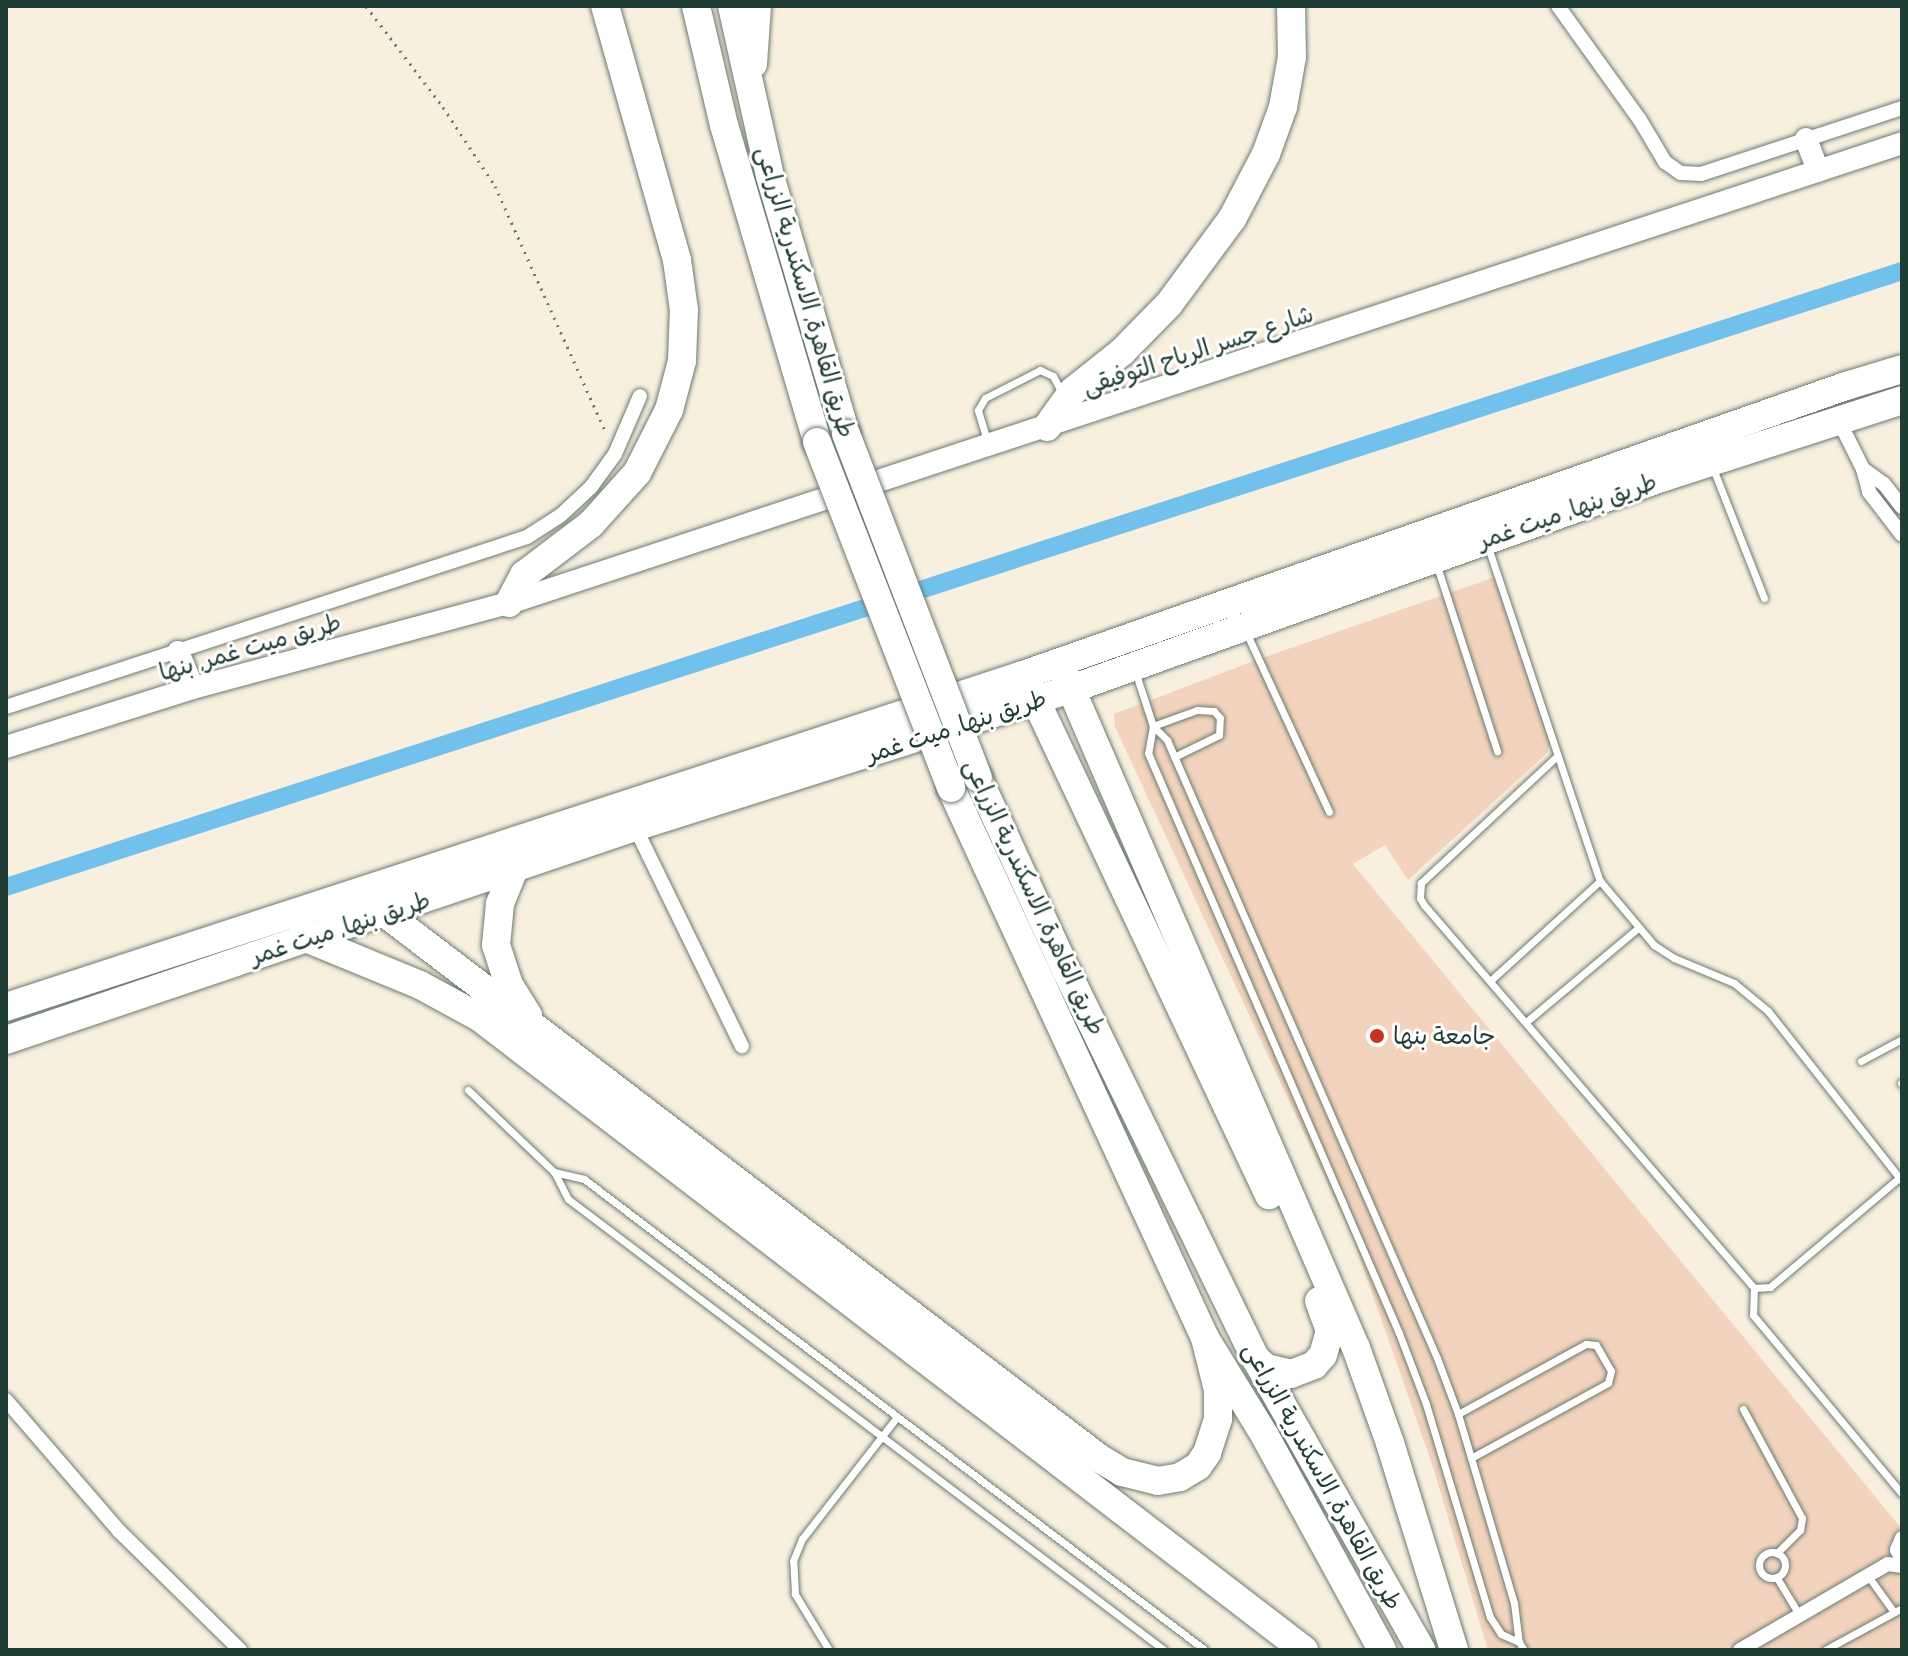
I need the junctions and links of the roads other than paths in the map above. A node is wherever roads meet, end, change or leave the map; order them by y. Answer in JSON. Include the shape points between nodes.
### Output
{"nodes":[{"id":1,"x":605,"y":6,"type":"edge"},
{"id":2,"x":696,"y":6,"type":"edge"},
{"id":3,"x":732,"y":6,"type":"edge"},
{"id":4,"x":757,"y":6,"type":"edge"},
{"id":5,"x":1291,"y":6,"type":"edge"},
{"id":6,"x":1558,"y":6,"type":"edge"},
{"id":7,"x":751,"y":101,"type":"junction"},
{"id":8,"x":1902,"y":108,"type":"edge"},
{"id":9,"x":1806,"y":139,"type":"junction"},
{"id":10,"x":1902,"y":143,"type":"edge"},
{"id":11,"x":1818,"y":171,"type":"junction"},
{"id":12,"x":1902,"y":369,"type":"edge"},
{"id":13,"x":640,"y":396,"type":"dead end"},
{"id":14,"x":1902,"y":400,"type":"edge"},
{"id":15,"x":1062,"y":415,"type":"junction"},
{"id":16,"x":1839,"y":421,"type":"junction"},
{"id":17,"x":989,"y":446,"type":"junction"},
{"id":18,"x":1710,"y":462,"type":"junction"},
{"id":19,"x":1863,"y":469,"type":"junction"},
{"id":20,"x":1902,"y":507,"type":"edge"},
{"id":21,"x":1902,"y":535,"type":"edge"},
{"id":22,"x":1485,"y":539,"type":"junction"},
{"id":23,"x":1434,"y":557,"type":"junction"},
{"id":24,"x":1764,"y":598,"type":"dead end"},
{"id":25,"x":509,"y":603,"type":"junction"},
{"id":26,"x":1243,"y":626,"type":"junction"},
{"id":27,"x":1125,"y":640,"type":"junction"},
{"id":28,"x":178,"y":652,"type":"junction"},
{"id":29,"x":1060,"y":662,"type":"junction"},
{"id":30,"x":1134,"y":667,"type":"junction"},
{"id":31,"x":1023,"y":675,"type":"junction"},
{"id":32,"x":193,"y":688,"type":"junction"},
{"id":33,"x":1071,"y":689,"type":"junction"},
{"id":34,"x":1036,"y":701,"type":"junction"},
{"id":35,"x":6,"y":707,"type":"edge"},
{"id":36,"x":979,"y":718,"type":"junction"},
{"id":37,"x":1153,"y":726,"type":"junction"},
{"id":38,"x":6,"y":747,"type":"edge"},
{"id":39,"x":1497,"y":751,"type":"dead end"},
{"id":40,"x":1063,"y":755,"type":"junction"},
{"id":41,"x":1174,"y":757,"type":"junction"},
{"id":42,"x":1556,"y":757,"type":"junction"},
{"id":43,"x":1329,"y":812,"type":"dead end"},
{"id":44,"x":635,"y":827,"type":"junction"},
{"id":45,"x":514,"y":869,"type":"junction"},
{"id":46,"x":1600,"y":881,"type":"junction"},
{"id":47,"x":356,"y":891,"type":"junction"},
{"id":48,"x":294,"y":912,"type":"junction"},
{"id":49,"x":385,"y":914,"type":"junction"},
{"id":50,"x":1638,"y":928,"type":"junction"},
{"id":51,"x":306,"y":938,"type":"junction"},
{"id":52,"x":1490,"y":981,"type":"junction"},
{"id":53,"x":6,"y":1007,"type":"edge"},
{"id":54,"x":1526,"y":1022,"type":"junction"},
{"id":55,"x":538,"y":1033,"type":"junction"},
{"id":56,"x":1902,"y":1039,"type":"edge"},
{"id":57,"x":6,"y":1040,"type":"edge"},
{"id":58,"x":742,"y":1046,"type":"dead end"},
{"id":59,"x":1861,"y":1061,"type":"dead end"},
{"id":60,"x":468,"y":1090,"type":"dead end"},
{"id":61,"x":554,"y":1172,"type":"junction"},
{"id":62,"x":1900,"y":1179,"type":"edge"},
{"id":63,"x":1754,"y":1288,"type":"junction"},
{"id":64,"x":1205,"y":1338,"type":"junction"},
{"id":65,"x":1256,"y":1359,"type":"junction"},
{"id":66,"x":6,"y":1400,"type":"edge"},
{"id":67,"x":1743,"y":1409,"type":"dead end"},
{"id":68,"x":1458,"y":1414,"type":"junction"},
{"id":69,"x":897,"y":1417,"type":"junction"},
{"id":70,"x":882,"y":1437,"type":"junction"},
{"id":71,"x":1471,"y":1458,"type":"junction"},
{"id":72,"x":1902,"y":1494,"type":"edge"},
{"id":73,"x":1902,"y":1538,"type":"edge"},
{"id":74,"x":1777,"y":1553,"type":"junction"},
{"id":75,"x":1902,"y":1559,"type":"edge"},
{"id":76,"x":1902,"y":1566,"type":"edge"},
{"id":77,"x":1868,"y":1576,"type":"junction"},
{"id":78,"x":1777,"y":1578,"type":"junction"},
{"id":79,"x":1902,"y":1608,"type":"edge"},
{"id":80,"x":1894,"y":1612,"type":"junction"},
{"id":81,"x":1800,"y":1616,"type":"junction"},
{"id":82,"x":1519,"y":1642,"type":"junction"},
{"id":83,"x":240,"y":1650,"type":"edge"},
{"id":84,"x":829,"y":1650,"type":"edge"},
{"id":85,"x":1164,"y":1650,"type":"edge"},
{"id":86,"x":1205,"y":1650,"type":"edge"},
{"id":87,"x":1304,"y":1650,"type":"edge"},
{"id":88,"x":1382,"y":1650,"type":"edge"},
{"id":89,"x":1421,"y":1650,"type":"edge"},
{"id":90,"x":1454,"y":1650,"type":"edge"},
{"id":91,"x":1524,"y":1650,"type":"edge"},
{"id":92,"x":1740,"y":1650,"type":"edge"},
{"id":93,"x":1825,"y":1650,"type":"edge"}],
"edges":[{"from":1,"to":25,"type":"highway","via":[[677,260],[684,310],[682,361],[665,422],[637,473],[591,524],[524,575]]},
{"from":2,"to":64,"type":"highway","name":"طريق القاهرة, الاسكندرية الزراعى","bridge":true,"via":[[724,125],[817,442],[951,788]]},
{"from":3,"to":7,"type":"highway","name":"طريق القاهرة, الاسكندرية الزراعى"},
{"from":4,"to":7,"type":"highway"},
{"from":5,"to":15,"type":"highway","via":[[1292,57],[1283,107],[1266,154],[1232,219],[1169,304]]},
{"from":6,"to":9,"type":"street","via":[[1665,162],[1681,173],[1701,174]]},
{"from":7,"to":65,"type":"highway","name":"طريق القاهرة, الاسكندرية الزراعى","bridge":true,"via":[[846,434],[978,778]]},
{"from":8,"to":9,"type":"street"},
{"from":9,"to":11,"type":"main road"},
{"from":10,"to":11,"type":"main road","name":"شارع جسر الرياح التوفيقى"},
{"from":11,"to":15,"type":"main road","name":"شارع جسر الرياح التوفيقى"},
{"from":12,"to":27,"type":"highway","name":"طريق بنها, ميت غمر"},
{"from":13,"to":28,"type":"street","via":[[615,454],[577,501],[545,527],[509,546]]},
{"from":14,"to":16,"type":"highway","name":"طريق بنها, ميت غمر"},
{"from":15,"to":17,"type":"main road","name":"شارع جسر الرياح التوفيقى"},
{"from":15,"to":17,"type":"lane","via":[[1053,376],[1040,370],[985,398],[978,410]]},
{"from":16,"to":18,"type":"highway","name":"طريق بنها, ميت غمر"},
{"from":16,"to":19,"type":"street"},
{"from":17,"to":25,"type":"main road","name":"شارع جسر الرياح التوفيقى"},
{"from":18,"to":22,"type":"highway","name":"طريق بنها, ميت غمر"},
{"from":18,"to":24,"type":"lane"},
{"from":19,"to":20,"type":"street"},
{"from":19,"to":21,"type":"street","via":[[1869,492]]},
{"from":22,"to":23,"type":"highway","name":"طريق بنها, ميت غمر"},
{"from":22,"to":42,"type":"lane"},
{"from":23,"to":26,"type":"highway","name":"طريق بنها, ميت غمر"},
{"from":23,"to":39,"type":"lane"},
{"from":25,"to":32,"type":"main road","name":"طريق ميت غمر, بنها"},
{"from":26,"to":30,"type":"highway","name":"طريق بنها, ميت غمر"},
{"from":26,"to":43,"type":"lane"},
{"from":27,"to":29,"type":"highway","name":"طريق بنها, ميت غمر"},
{"from":27,"to":30,"type":"lane"},
{"from":28,"to":32,"type":"main road"},
{"from":28,"to":35,"type":"street"},
{"from":29,"to":31,"type":"highway","name":"طريق بنها, ميت غمر"},
{"from":29,"to":33,"type":"highway"},
{"from":30,"to":33,"type":"highway","name":"طريق بنها, ميت غمر"},
{"from":30,"to":37,"type":"lane"},
{"from":31,"to":34,"type":"highway"},
{"from":31,"to":47,"type":"highway","name":"طريق بنها, ميت غمر"},
{"from":32,"to":38,"type":"main road","name":"طريق ميت غمر, بنها"},
{"from":33,"to":34,"type":"highway","name":"طريق بنها, ميت غمر"},
{"from":33,"to":90,"type":"highway","via":[[1356,1348]]},
{"from":34,"to":36,"type":"highway","name":"طريق بنها, ميت غمر"},
{"from":34,"to":40,"type":"highway"},
{"from":36,"to":40,"type":"highway","via":[[1016,724]]},
{"from":36,"to":44,"type":"highway","name":"طريق بنها, ميت غمر"},
{"from":37,"to":41,"type":"lane"},
{"from":37,"to":41,"type":"lane","via":[[1205,708],[1220,718],[1219,735]]},
{"from":37,"to":82,"type":"lane","via":[[1148,753],[1413,1369],[1490,1617],[1501,1634]]},
{"from":40,"to":65,"type":"highway","via":[[1328,1318],[1328,1343],[1314,1365],[1291,1374],[1266,1368]]},
{"from":41,"to":68,"type":"lane"},
{"from":42,"to":46,"type":"lane"},
{"from":42,"to":52,"type":"lane","via":[[1421,883],[1420,898]]},
{"from":44,"to":45,"type":"highway","name":"طريق بنها, ميت غمر"},
{"from":44,"to":58,"type":"street"},
{"from":45,"to":49,"type":"highway","name":"طريق بنها, ميت غمر"},
{"from":45,"to":55,"type":"highway","via":[[500,904],[496,945],[509,985]]},
{"from":46,"to":50,"type":"lane"},
{"from":46,"to":52,"type":"lane"},
{"from":47,"to":48,"type":"highway","name":"طريق بنها, ميت غمر"},
{"from":47,"to":49,"type":"highway"},
{"from":48,"to":51,"type":"highway"},
{"from":48,"to":53,"type":"highway","name":"طريق بنها, ميت غمر"},
{"from":49,"to":51,"type":"highway","name":"طريق بنها, ميت غمر"},
{"from":49,"to":55,"type":"highway"},
{"from":50,"to":54,"type":"lane"},
{"from":50,"to":62,"type":"lane","via":[[1674,958],[1734,983],[1760,1003]]},
{"from":51,"to":57,"type":"highway","name":"طريق بنها, ميت غمر"},
{"from":51,"to":87,"type":"highway","via":[[420,985],[479,1017]]},
{"from":52,"to":54,"type":"lane"},
{"from":54,"to":63,"type":"lane"},
{"from":55,"to":64,"type":"highway","via":[[1122,1472],[1158,1481],[1180,1477],[1207,1453],[1218,1419],[1218,1390]]},
{"from":56,"to":59,"type":"lane"},
{"from":60,"to":61,"type":"lane"},
{"from":61,"to":69,"type":"lane","via":[[584,1179]]},
{"from":61,"to":70,"type":"lane","via":[[568,1199]]},
{"from":62,"to":63,"type":"lane","via":[[1770,1287]]},
{"from":63,"to":72,"type":"lane","via":[[1753,1315]]},
{"from":64,"to":88,"type":"highway","name":"طريق القاهرة, الاسكندرية الزراعى"},
{"from":65,"to":89,"type":"highway","name":"طريق القاهرة, الاسكندرية الزراعى"},
{"from":66,"to":83,"type":"street","via":[[119,1531]]},
{"from":67,"to":74,"type":"lane","via":[[1802,1518],[1800,1530]]},
{"from":68,"to":71,"type":"lane"},
{"from":68,"to":71,"type":"lane","via":[[1586,1344],[1596,1345],[1611,1371],[1608,1383]]},
{"from":69,"to":70,"type":"lane"},
{"from":69,"to":86,"type":"lane"},
{"from":70,"to":84,"type":"lane","via":[[802,1539],[793,1561],[795,1594]]},
{"from":70,"to":85,"type":"lane"},
{"from":71,"to":82,"type":"lane","via":[[1514,1603]]},
{"from":73,"to":75,"type":"street","via":[[1897,1550]]},
{"from":74,"to":78,"type":"lane","via":[[1785,1566]]},
{"from":74,"to":78,"type":"lane","via":[[1766,1554],[1759,1562],[1766,1577]]},
{"from":76,"to":77,"type":"street","via":[[1888,1564]]},
{"from":77,"to":80,"type":"lane"},
{"from":77,"to":81,"type":"street"},
{"from":78,"to":81,"type":"lane"},
{"from":79,"to":80,"type":"lane"},
{"from":80,"to":93,"type":"lane"},
{"from":81,"to":92,"type":"street"},
{"from":82,"to":91,"type":"lane"}]}
